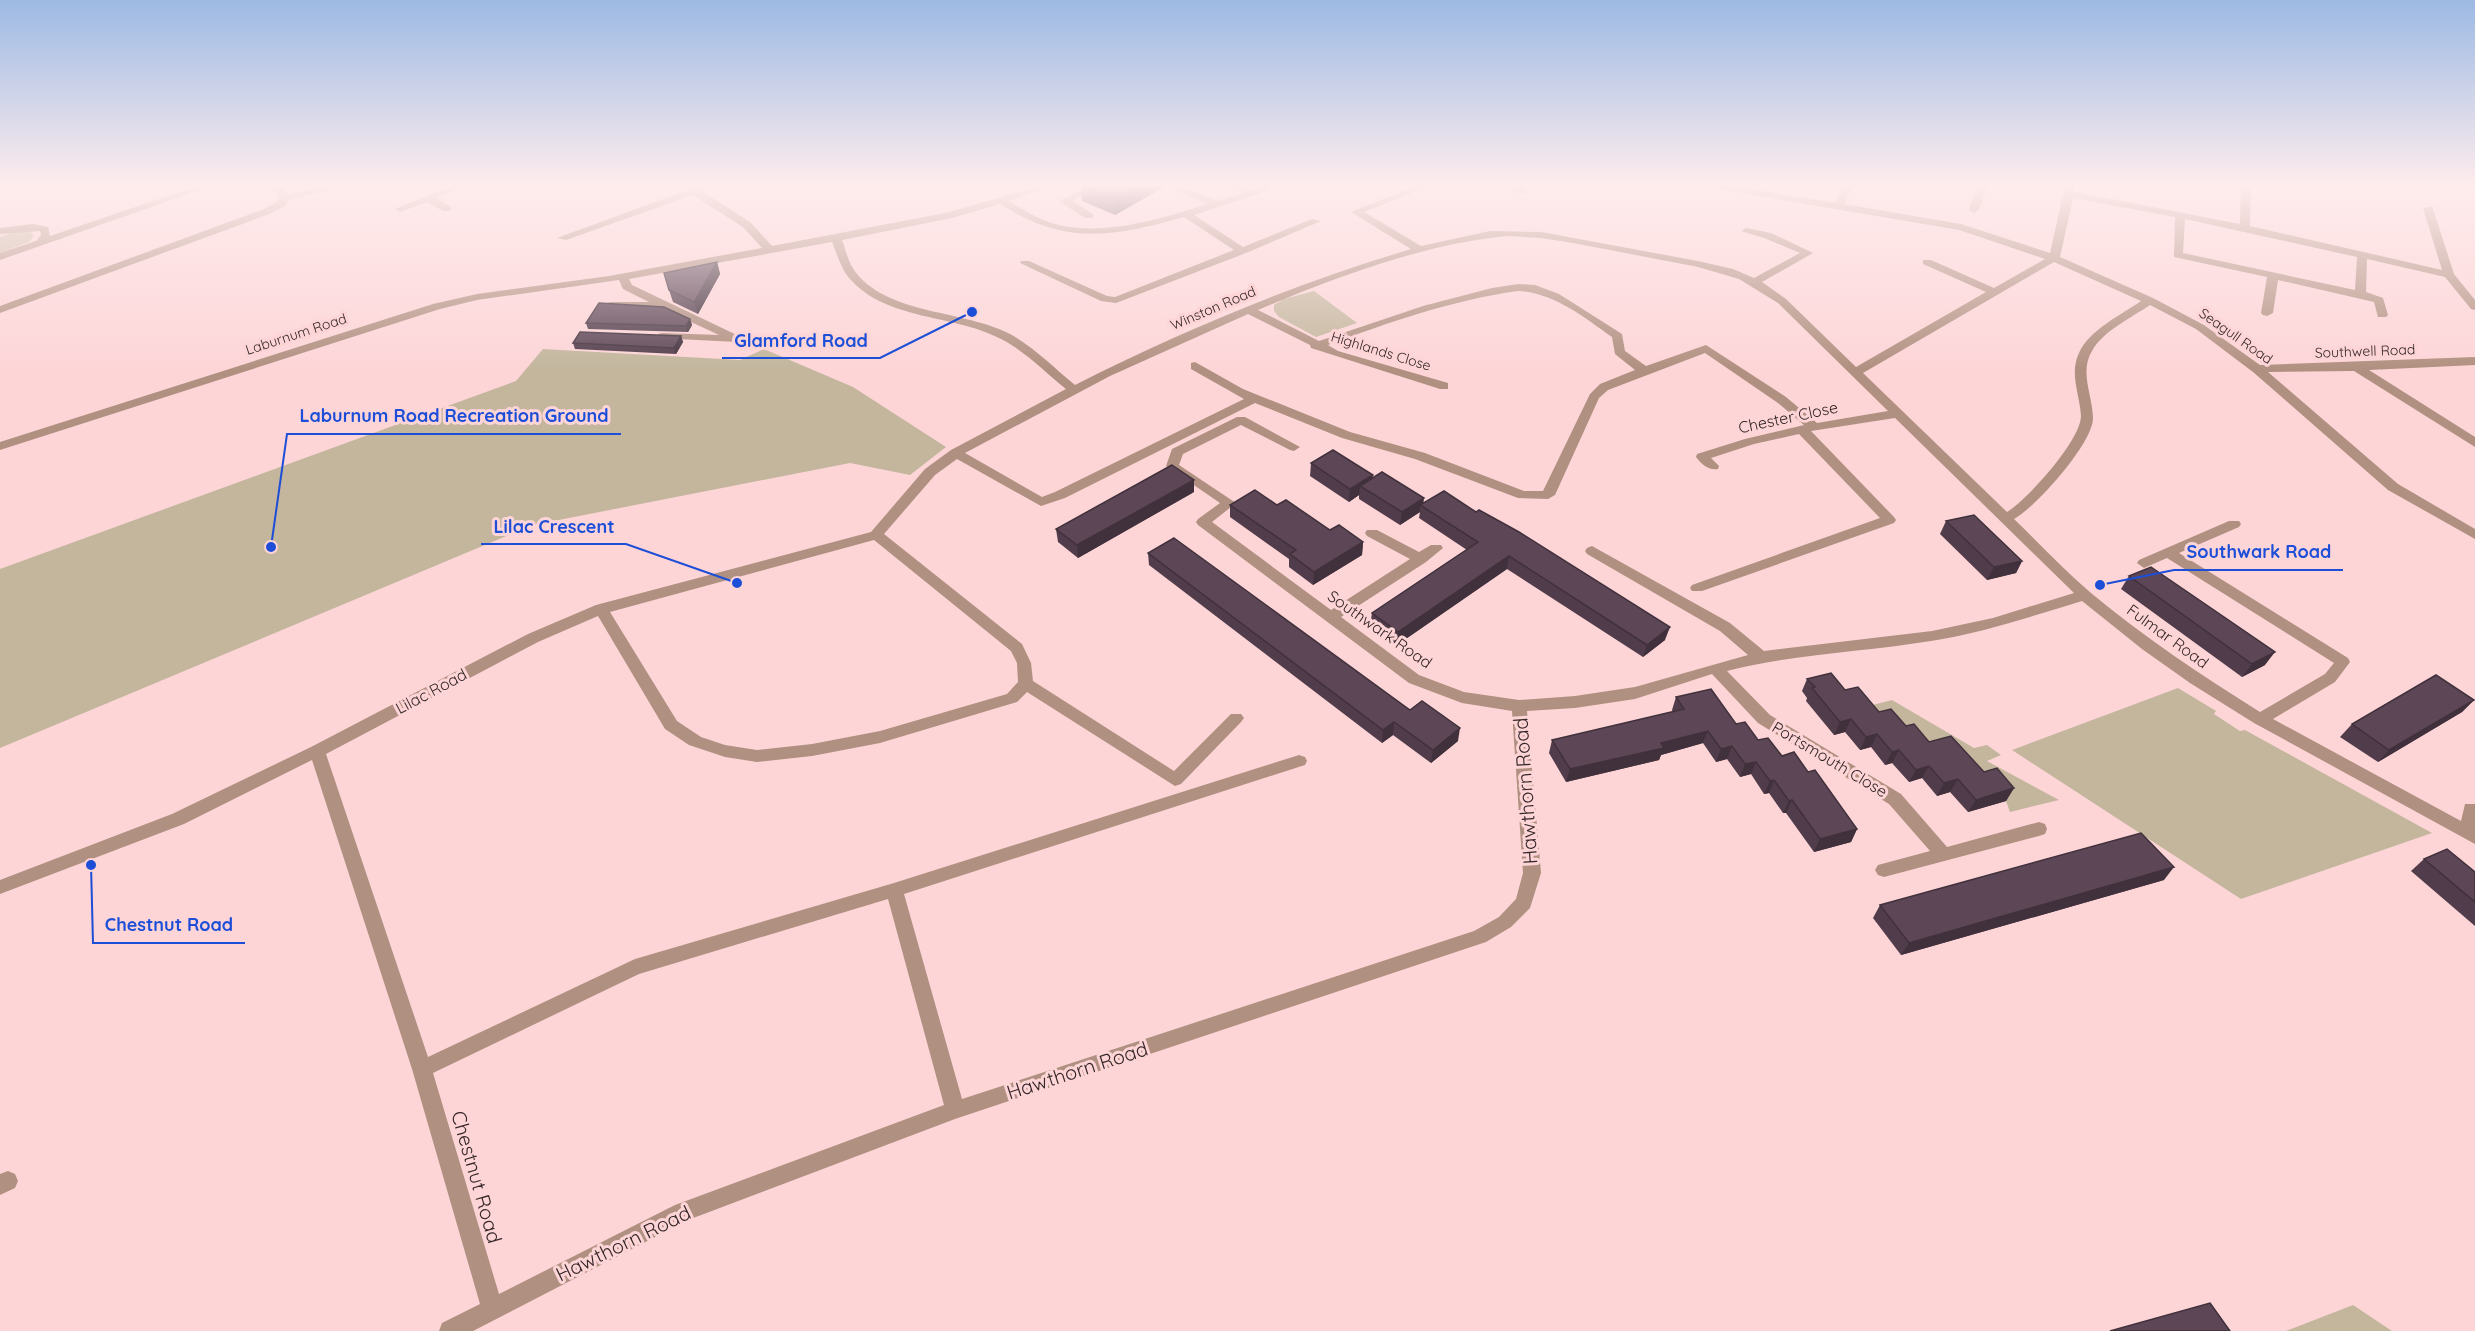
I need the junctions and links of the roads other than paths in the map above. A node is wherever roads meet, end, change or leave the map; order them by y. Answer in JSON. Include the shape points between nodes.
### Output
{"nodes":[{"id":1,"x":30,"y":246,"type":"edge"},
{"id":2,"x":175,"y":246,"type":"edge"},
{"id":3,"x":766,"y":246,"type":"edge"},
{"id":4,"x":790,"y":246,"type":"edge"},
{"id":5,"x":839,"y":246,"type":"edge"},
{"id":6,"x":1235,"y":246,"type":"edge"},
{"id":7,"x":1254,"y":246,"type":"edge"},
{"id":8,"x":1413,"y":246,"type":"edge"},
{"id":9,"x":1438,"y":246,"type":"edge"},
{"id":10,"x":1594,"y":246,"type":"edge"},
{"id":11,"x":1791,"y":246,"type":"edge"},
{"id":12,"x":2018,"y":246,"type":"edge"},
{"id":13,"x":2056,"y":246,"type":"edge"},
{"id":14,"x":2178,"y":246,"type":"edge"},
{"id":15,"x":2323,"y":246,"type":"edge"},
{"id":16,"x":2440,"y":246,"type":"edge"},
{"id":17,"x":768,"y":250,"type":"junction"},
{"id":18,"x":1420,"y":250,"type":"junction"},
{"id":19,"x":1242,"y":251,"type":"junction"},
{"id":20,"x":2178,"y":255,"type":"junction"},
{"id":21,"x":2362,"y":255,"type":"junction"},
{"id":22,"x":0,"y":257,"type":"edge"},
{"id":23,"x":2054,"y":258,"type":"junction"},
{"id":24,"x":1927,"y":262,"type":"dead end"},
{"id":25,"x":1025,"y":263,"type":"dead end"},
{"id":26,"x":2177,"y":268,"type":"dead end"},
{"id":27,"x":2273,"y":274,"type":"junction"},
{"id":28,"x":2449,"y":275,"type":"junction"},
{"id":29,"x":623,"y":277,"type":"junction"},
{"id":30,"x":1755,"y":282,"type":"junction"},
{"id":31,"x":1995,"y":292,"type":"junction"},
{"id":32,"x":2360,"y":294,"type":"junction"},
{"id":33,"x":2149,"y":300,"type":"junction"},
{"id":34,"x":1782,"y":302,"type":"joint"},
{"id":35,"x":608,"y":305,"type":"edge"},
{"id":36,"x":664,"y":305,"type":"junction"},
{"id":37,"x":2475,"y":307,"type":"edge"},
{"id":38,"x":1248,"y":309,"type":"junction"},
{"id":39,"x":0,"y":310,"type":"edge"},
{"id":40,"x":2267,"y":312,"type":"dead end"},
{"id":41,"x":2382,"y":315,"type":"dead end"},
{"id":42,"x":644,"y":336,"type":"edge"},
{"id":43,"x":1315,"y":346,"type":"junction"},
{"id":44,"x":2475,"y":361,"type":"edge"},
{"id":45,"x":1195,"y":366,"type":"dead end"},
{"id":46,"x":2356,"y":367,"type":"junction"},
{"id":47,"x":2257,"y":369,"type":"junction"},
{"id":48,"x":1644,"y":371,"type":"junction"},
{"id":49,"x":1854,"y":373,"type":"junction"},
{"id":50,"x":1444,"y":386,"type":"dead end"},
{"id":51,"x":1074,"y":390,"type":"junction"},
{"id":52,"x":1254,"y":399,"type":"junction"},
{"id":53,"x":1895,"y":414,"type":"junction"},
{"id":54,"x":1807,"y":428,"type":"junction"},
{"id":55,"x":2475,"y":443,"type":"edge"},
{"id":56,"x":0,"y":446,"type":"edge"},
{"id":57,"x":1294,"y":447,"type":"dead end"},
{"id":58,"x":956,"y":453,"type":"junction"},
{"id":59,"x":1713,"y":466,"type":"dead end"},
{"id":60,"x":2005,"y":519,"type":"junction"},
{"id":61,"x":2234,"y":524,"type":"dead end"},
{"id":62,"x":1372,"y":532,"type":"dead end"},
{"id":63,"x":876,"y":535,"type":"junction"},
{"id":64,"x":2475,"y":536,"type":"edge"},
{"id":65,"x":1436,"y":548,"type":"dead end"},
{"id":66,"x":1592,"y":551,"type":"dead end"},
{"id":67,"x":2168,"y":552,"type":"junction"},
{"id":68,"x":1421,"y":559,"type":"junction"},
{"id":69,"x":2144,"y":563,"type":"dead end"},
{"id":70,"x":1697,"y":588,"type":"dead end"},
{"id":71,"x":2084,"y":595,"type":"junction"},
{"id":72,"x":602,"y":609,"type":"junction"},
{"id":73,"x":1330,"y":617,"type":"junction"},
{"id":74,"x":1761,"y":657,"type":"junction"},
{"id":75,"x":1715,"y":668,"type":"junction"},
{"id":76,"x":1026,"y":684,"type":"junction"},
{"id":77,"x":1519,"y":706,"type":"junction"},
{"id":78,"x":1236,"y":718,"type":"dead end"},
{"id":79,"x":2260,"y":719,"type":"junction"},
{"id":80,"x":316,"y":751,"type":"junction"},
{"id":81,"x":1299,"y":760,"type":"dead end"},
{"id":82,"x":2471,"y":809,"type":"dead end"},
{"id":83,"x":2039,"y":829,"type":"dead end"},
{"id":84,"x":2469,"y":834,"type":"edge"},
{"id":85,"x":1942,"y":853,"type":"junction"},
{"id":86,"x":1884,"y":870,"type":"dead end"},
{"id":87,"x":0,"y":887,"type":"edge"},
{"id":88,"x":894,"y":890,"type":"junction"},
{"id":89,"x":422,"y":1069,"type":"junction"},
{"id":90,"x":955,"y":1110,"type":"junction"},
{"id":91,"x":492,"y":1308,"type":"junction"},
{"id":92,"x":450,"y":1331,"type":"edge"}],
"edges":[{"from":1,"to":22,"type":"street"},
{"from":2,"to":39,"type":"street"},
{"from":3,"to":17,"type":"street"},
{"from":4,"to":17,"type":"street","name":"Laburnum Road"},
{"from":5,"to":51,"type":"street","via":[[851,274],[866,289],[886,300],[1006,336]]},
{"from":6,"to":19,"type":"street"},
{"from":7,"to":19,"type":"street"},
{"from":8,"to":18,"type":"street"},
{"from":9,"to":18,"type":"street","name":"Winston Road"},
{"from":10,"to":30,"type":"street","name":"Winston Road","via":[[1711,267]]},
{"from":11,"to":30,"type":"street","via":[[1808,254]]},
{"from":12,"to":23,"type":"street","name":"Seagull Road"},
{"from":13,"to":23,"type":"street"},
{"from":14,"to":20,"type":"street"},
{"from":15,"to":21,"type":"street"},
{"from":16,"to":28,"type":"street"},
{"from":17,"to":29,"type":"street","name":"Laburnum Road"},
{"from":18,"to":38,"type":"street","name":"Winston Road","via":[[1301,287]]},
{"from":19,"to":25,"type":"street","via":[[1116,300],[1105,299]]},
{"from":20,"to":26,"type":"street"},
{"from":20,"to":27,"type":"street"},
{"from":21,"to":28,"type":"street"},
{"from":21,"to":32,"type":"street"},
{"from":23,"to":31,"type":"street"},
{"from":23,"to":33,"type":"street","name":"Seagull Road"},
{"from":24,"to":31,"type":"street"},
{"from":27,"to":32,"type":"street"},
{"from":27,"to":40,"type":"street"},
{"from":28,"to":37,"type":"street"},
{"from":29,"to":36,"type":"street","via":[[627,287]]},
{"from":29,"to":56,"type":"street","name":"Laburnum Road","via":[[437,306]]},
{"from":30,"to":34,"type":"street","name":"Winston Road"},
{"from":31,"to":49,"type":"street"},
{"from":32,"to":41,"type":"street","via":[[2379,300]]},
{"from":33,"to":47,"type":"street","name":"Seagull Road","via":[[2200,327]]},
{"from":33,"to":60,"type":"street","via":[[2110,327],[2086,350],[2079,373],[2086,404],[2086,430],[2037,492]]},
{"from":34,"to":49,"type":"street","name":"Fulmar Road"},
{"from":35,"to":36,"type":"street"},
{"from":36,"to":42,"type":"street","via":[[737,339]]},
{"from":38,"to":43,"type":"street","name":"Highlands Close"},
{"from":38,"to":51,"type":"street","name":"Winston Road"},
{"from":43,"to":48,"type":"street","via":[[1483,293],[1523,286],[1536,288],[1600,323],[1618,336],[1618,352]]},
{"from":43,"to":50,"type":"street","name":"Highlands Close"},
{"from":44,"to":46,"type":"street","name":"Southwell Road"},
{"from":45,"to":52,"type":"street"},
{"from":46,"to":47,"type":"street","name":"Southwell Road"},
{"from":46,"to":55,"type":"street"},
{"from":47,"to":64,"type":"street","name":"Seagull Road","via":[[2388,483]]},
{"from":48,"to":52,"type":"street","via":[[1604,387],[1594,397],[1548,495],[1523,495]]},
{"from":48,"to":54,"type":"street","via":[[1706,349],[1782,400]]},
{"from":49,"to":53,"type":"street","name":"Fulmar Road"},
{"from":51,"to":58,"type":"street","name":"Winston Road"},
{"from":52,"to":58,"type":"street","via":[[1041,502]]},
{"from":53,"to":54,"type":"street","name":"Chester Close"},
{"from":53,"to":60,"type":"street","name":"Fulmar Road"},
{"from":54,"to":59,"type":"street","name":"Chester Close","via":[[1738,444],[1702,458]]},
{"from":54,"to":70,"type":"street","via":[[1889,520]]},
{"from":57,"to":73,"type":"street","name":"Southwark Road","via":[[1241,420],[1177,452],[1172,466],[1228,502],[1203,522]]},
{"from":58,"to":63,"type":"street","name":"Winston Road","via":[[930,472]]},
{"from":60,"to":71,"type":"street","name":"Fulmar Road"},
{"from":61,"to":67,"type":"street"},
{"from":62,"to":68,"type":"street"},
{"from":63,"to":72,"type":"street","name":"Lilac Road"},
{"from":63,"to":76,"type":"street","via":[[1017,648],[1024,663]]},
{"from":65,"to":68,"type":"street"},
{"from":66,"to":74,"type":"street","via":[[1725,627]]},
{"from":67,"to":69,"type":"street"},
{"from":67,"to":79,"type":"street","via":[[2343,662],[2330,678]]},
{"from":68,"to":73,"type":"street"},
{"from":71,"to":74,"type":"street","name":"Southwark Road","via":[[1994,623],[1932,636]]},
{"from":71,"to":79,"type":"street","name":"Fulmar Road","via":[[2195,679]]},
{"from":72,"to":76,"type":"street","via":[[670,724],[694,741],[724,751],[757,756],[880,737],[1012,698]]},
{"from":72,"to":80,"type":"street","name":"Lilac Road","via":[[533,638]]},
{"from":73,"to":77,"type":"street","name":"Southwark Road","via":[[1414,679],[1462,697]]},
{"from":74,"to":75,"type":"street","name":"Southwark Road"},
{"from":75,"to":77,"type":"street","name":"Southwark Road","via":[[1635,693]]},
{"from":75,"to":85,"type":"street","name":"Portsmouth Close","via":[[1764,719],[1895,799]]},
{"from":76,"to":78,"type":"street","via":[[1175,780]]},
{"from":77,"to":90,"type":"street","name":"Hawthorn Road","via":[[1532,873],[1524,903],[1505,922],[1480,937]]},
{"from":79,"to":84,"type":"street","name":"Fulmar Road"},
{"from":80,"to":87,"type":"street","name":"Lilac Road","via":[[178,819]]},
{"from":80,"to":89,"type":"street","name":"Chestnut Road"},
{"from":81,"to":88,"type":"street"},
{"from":82,"to":84,"type":"street"},
{"from":83,"to":85,"type":"street"},
{"from":85,"to":86,"type":"street"},
{"from":88,"to":89,"type":"street","via":[[635,967]]},
{"from":88,"to":90,"type":"street"},
{"from":89,"to":91,"type":"street","name":"Chestnut Road"},
{"from":90,"to":91,"type":"street","name":"Hawthorn Road","via":[[682,1212]]},
{"from":91,"to":92,"type":"street","name":"Hawthorn Road"}]}
